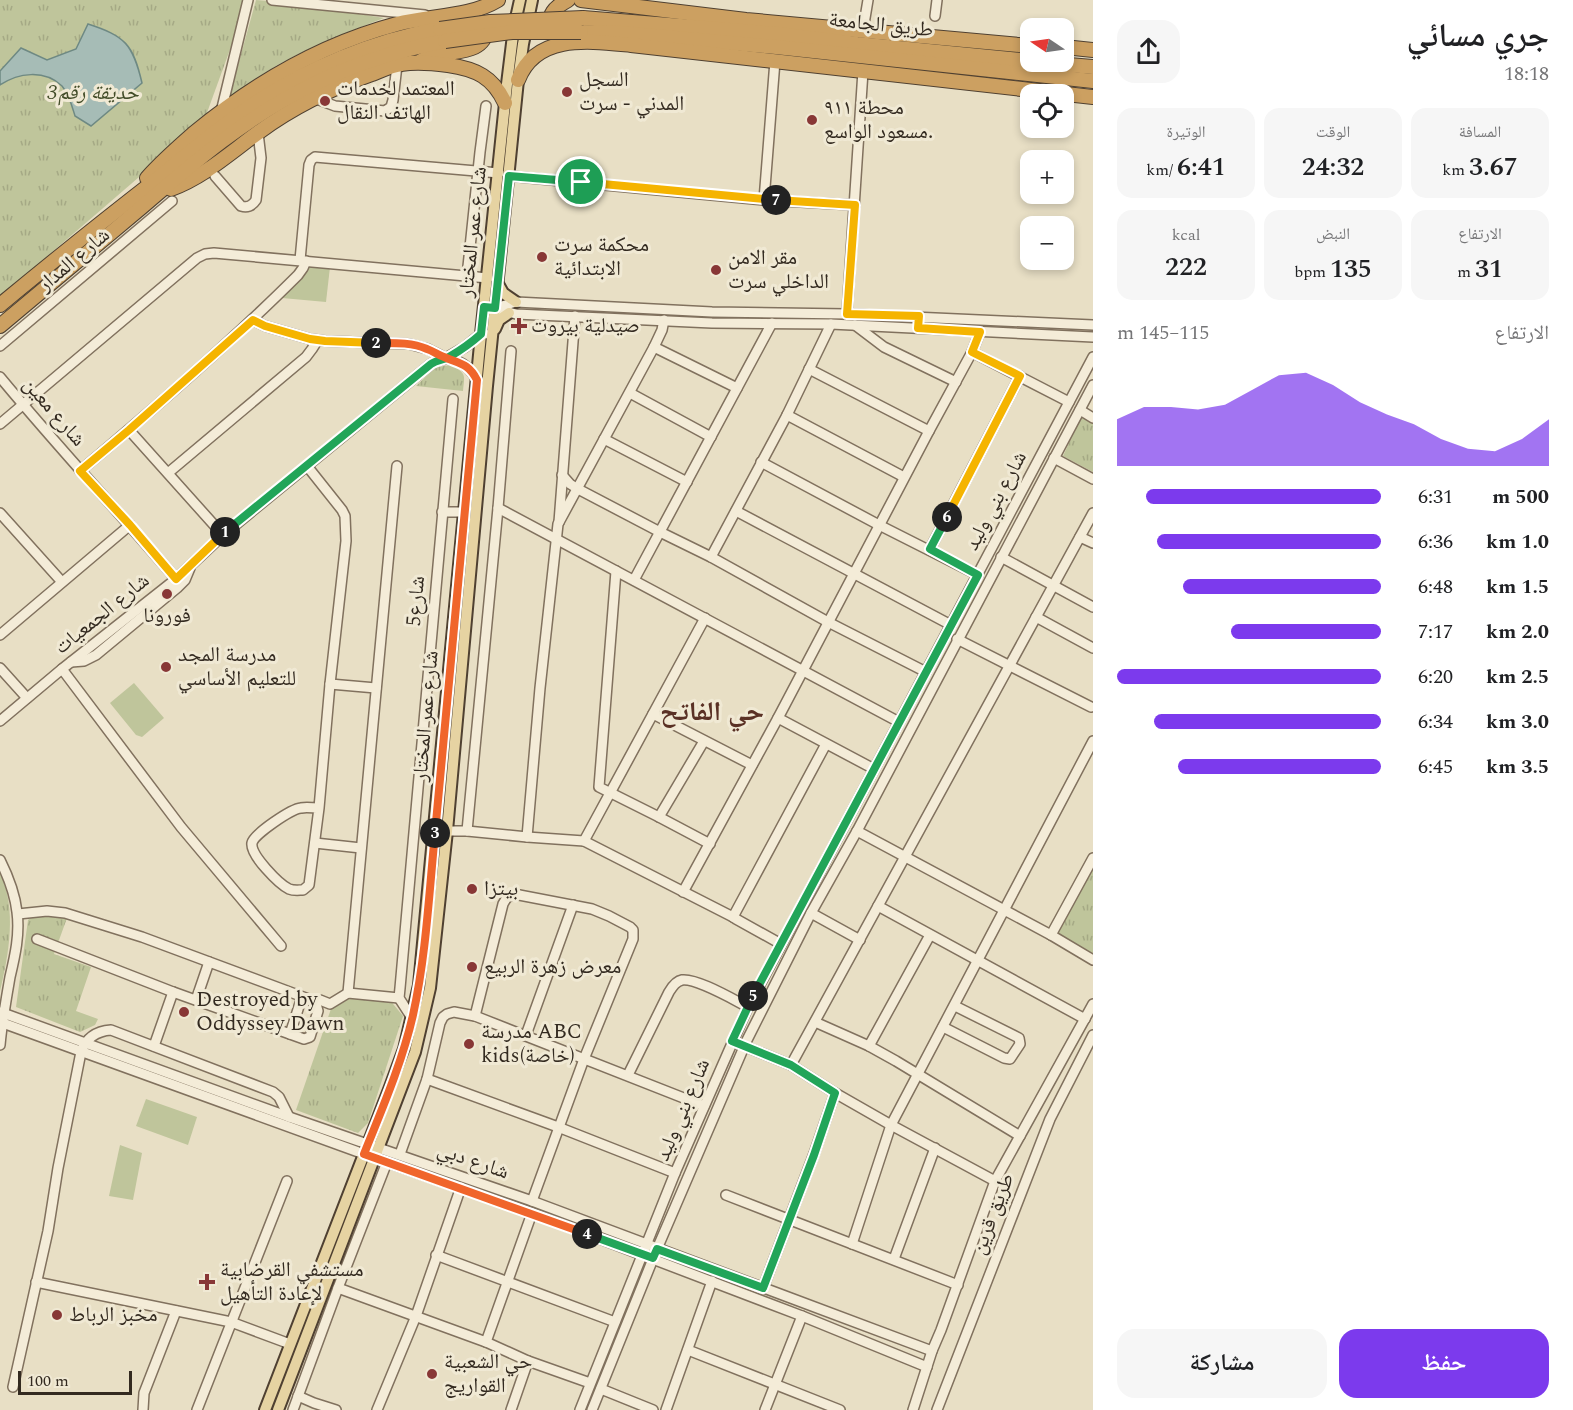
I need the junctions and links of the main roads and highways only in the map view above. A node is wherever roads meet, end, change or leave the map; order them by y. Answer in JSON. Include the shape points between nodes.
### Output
{"nodes":[{"id":1,"x":498,"y":0,"type":"edge"},
{"id":2,"x":520,"y":0,"type":"edge"},
{"id":3,"x":532,"y":0,"type":"edge"},
{"id":4,"x":568,"y":0,"type":"edge"},
{"id":5,"x":581,"y":0,"type":"edge"},
{"id":6,"x":478,"y":10,"type":"junction"},
{"id":7,"x":785,"y":23,"type":"junction"},
{"id":8,"x":582,"y":25,"type":"junction"},
{"id":9,"x":443,"y":35,"type":"junction"},
{"id":10,"x":567,"y":42,"type":"junction"},
{"id":11,"x":857,"y":44,"type":"junction"},
{"id":12,"x":1020,"y":45,"type":"edge"},
{"id":13,"x":1074,"y":48,"type":"edge"},
{"id":14,"x":1093,"y":50,"type":"edge"},
{"id":15,"x":1020,"y":60,"type":"edge"},
{"id":16,"x":420,"y":63,"type":"junction"},
{"id":17,"x":1074,"y":65,"type":"edge"},
{"id":18,"x":1093,"y":67,"type":"edge"},
{"id":19,"x":518,"y":81,"type":"junction"},
{"id":20,"x":1093,"y":81,"type":"edge"},
{"id":21,"x":1093,"y":97,"type":"edge"},
{"id":22,"x":505,"y":103,"type":"junction"},
{"id":23,"x":504,"y":175,"type":"junction"},
{"id":24,"x":137,"y":194,"type":"junction"},
{"id":25,"x":158,"y":194,"type":"junction"},
{"id":26,"x":498,"y":284,"type":"junction"},
{"id":27,"x":516,"y":302,"type":"road end"},
{"id":28,"x":0,"y":305,"type":"edge"},
{"id":29,"x":490,"y":307,"type":"junction"},
{"id":30,"x":509,"y":313,"type":"road end"},
{"id":31,"x":0,"y":326,"type":"edge"},
{"id":32,"x":487,"y":334,"type":"junction"},
{"id":33,"x":371,"y":1151,"type":"junction"},
{"id":34,"x":265,"y":1410,"type":"edge"},
{"id":35,"x":278,"y":1410,"type":"edge"}],
"edges":[{"from":1,"to":6,"type":"highway"},
{"from":2,"to":22,"type":"main road","name":"شارع عمر المختار"},
{"from":3,"to":19,"type":"main road","name":"شارع عمر المختار"},
{"from":4,"to":10,"type":"highway","via":[[555,8],[549,21],[554,36]]},
{"from":5,"to":7,"type":"highway"},
{"from":6,"to":16,"type":"highway","via":[[488,29],[481,44],[432,56]]},
{"from":6,"to":24,"type":"highway","via":[[381,28],[293,65],[221,112],[165,158]]},
{"from":7,"to":11,"type":"highway","via":[[803,31],[845,36]]},
{"from":7,"to":12,"type":"highway"},
{"from":8,"to":9,"type":"highway","bridge":true},
{"from":8,"to":11,"type":"highway","name":"طريق الجامعة","via":[[778,34]]},
{"from":8,"to":20,"type":"highway","via":[[622,33]]},
{"from":9,"to":24,"type":"highway","via":[[406,36],[373,46],[287,84],[233,119]]},
{"from":9,"to":25,"type":"highway","via":[[308,87],[236,131]]},
{"from":10,"to":19,"type":"highway","via":[[533,57]]},
{"from":10,"to":21,"type":"highway","via":[[631,45]]},
{"from":11,"to":15,"type":"highway","name":"طريق الجامعة"},
{"from":13,"to":14,"type":"highway"},
{"from":16,"to":22,"type":"highway","via":[[474,71],[495,85]]},
{"from":16,"to":25,"type":"highway","via":[[397,65],[314,98],[193,179]]},
{"from":17,"to":18,"type":"highway","name":"طريق الجامعة"},
{"from":19,"to":23,"type":"main road","name":"شارع عمر المختار"},
{"from":22,"to":23,"type":"main road","name":"شارع عمر المختار"},
{"from":23,"to":26,"type":"main road","name":"شارع عمر المختار"},
{"from":23,"to":29,"type":"main road","name":"شارع عمر المختار","via":[[488,278]]},
{"from":24,"to":28,"type":"highway"},
{"from":25,"to":31,"type":"highway"},
{"from":26,"to":27,"type":"main road"},
{"from":26,"to":29,"type":"main road","name":"شارع عمر المختار"},
{"from":29,"to":32,"type":"main road"},
{"from":30,"to":32,"type":"main road"},
{"from":32,"to":33,"type":"main road","name":"شارع عمر المختار","via":[[477,380],[419,985],[404,1049]]},
{"from":32,"to":33,"type":"main road","via":[[435,951],[414,1052]]},
{"from":33,"to":34,"type":"main road","name":"شارع عمر المختار"},
{"from":33,"to":35,"type":"main road"}]}
